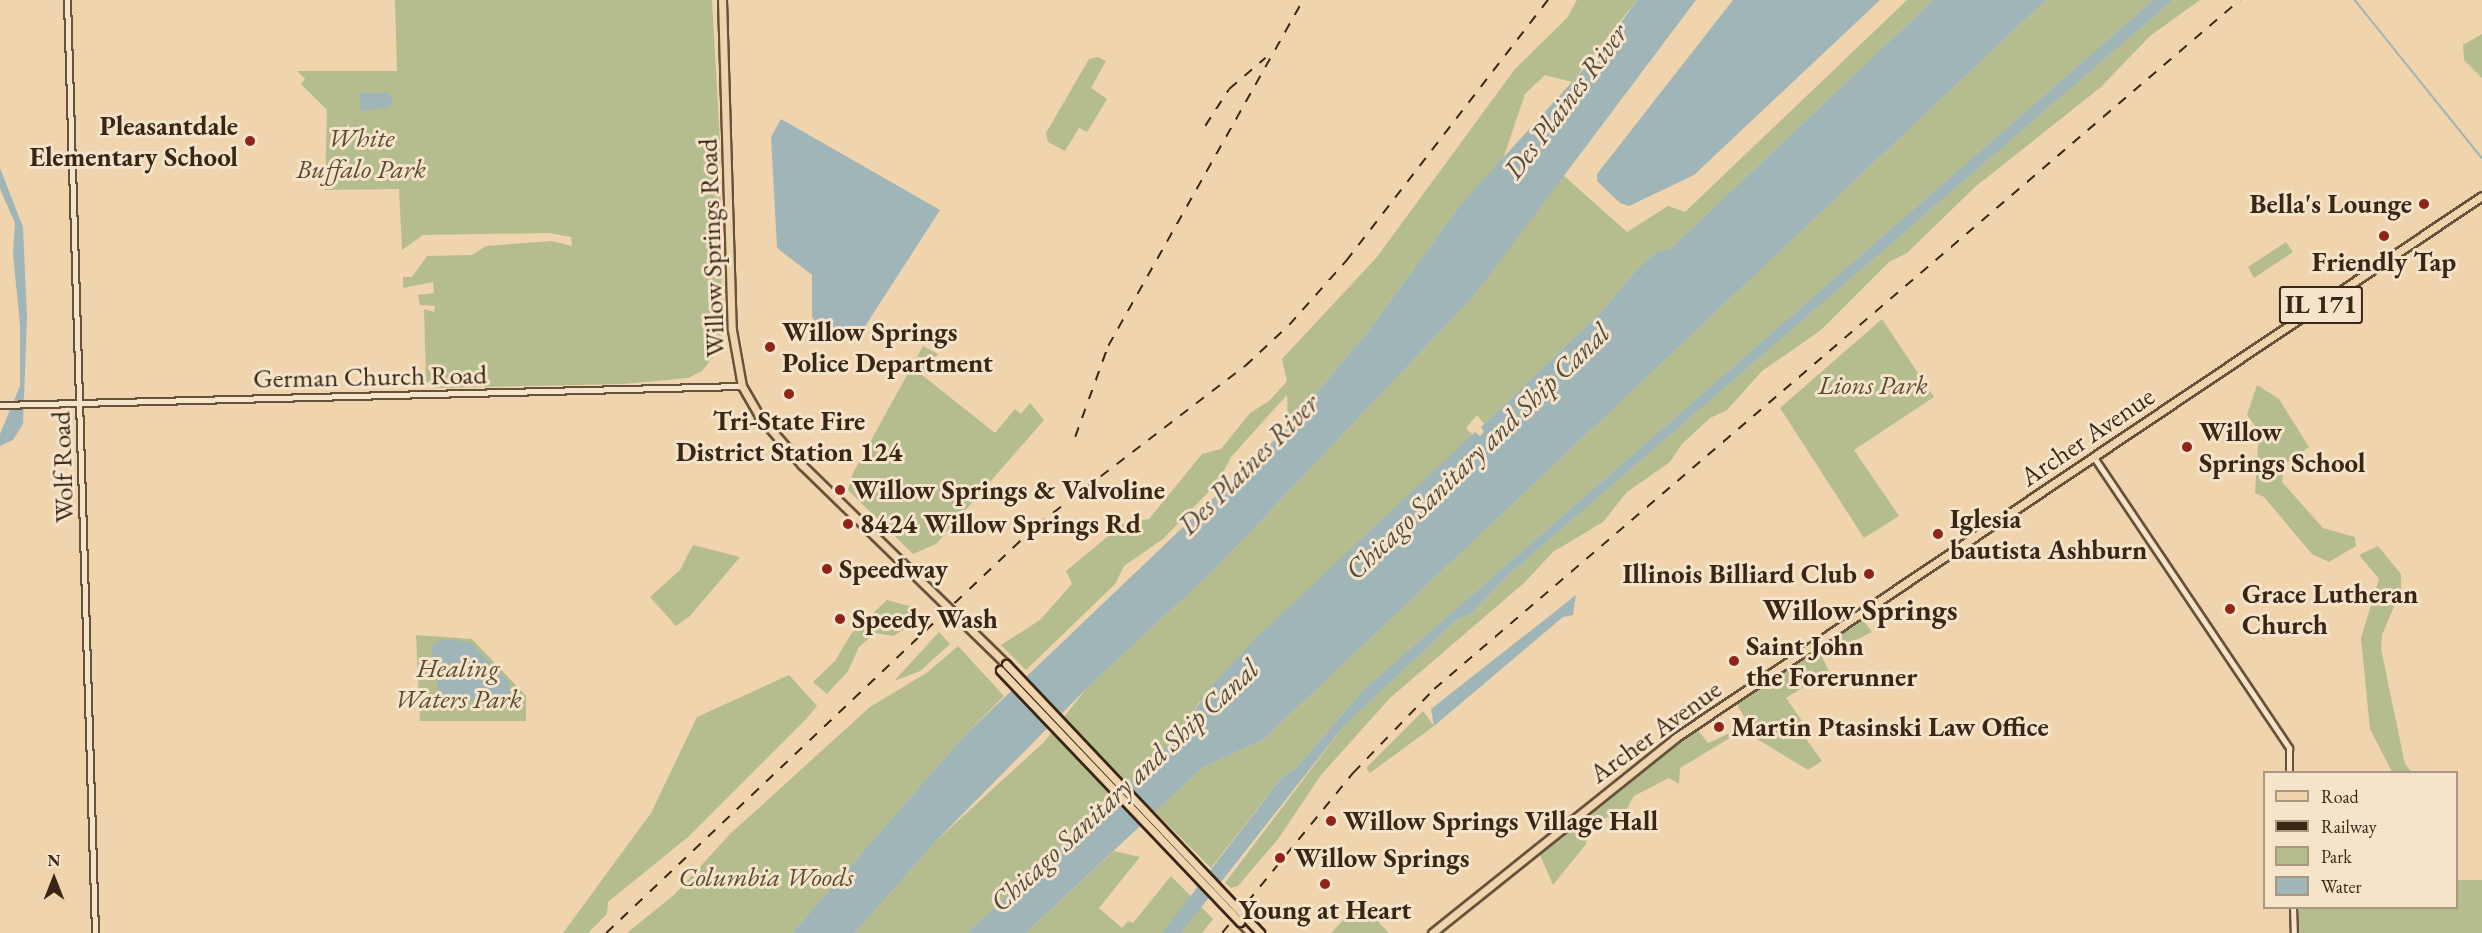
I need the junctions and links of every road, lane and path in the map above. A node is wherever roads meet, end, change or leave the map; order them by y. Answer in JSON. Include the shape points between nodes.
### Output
{"nodes":[{"id":1,"x":67,"y":0,"type":"edge"},
{"id":2,"x":722,"y":0,"type":"edge"},
{"id":3,"x":2482,"y":195,"type":"edge"},
{"id":4,"x":742,"y":386,"type":"junction"},
{"id":5,"x":79,"y":403,"type":"junction"},
{"id":6,"x":0,"y":405,"type":"edge"},
{"id":7,"x":2093,"y":456,"type":"junction"},
{"id":8,"x":1003,"y":667,"type":"junction"},
{"id":9,"x":2289,"y":771,"type":"edge"},
{"id":10,"x":2293,"y":909,"type":"edge"},
{"id":11,"x":95,"y":933,"type":"edge"},
{"id":12,"x":1251,"y":933,"type":"edge"},
{"id":13,"x":1260,"y":933,"type":"edge"},
{"id":14,"x":1432,"y":933,"type":"edge"},
{"id":15,"x":2294,"y":933,"type":"edge"}],
"edges":[{"from":1,"to":5,"type":"street","name":"Wolf Road"},
{"from":2,"to":4,"type":"main road","name":"Willow Springs Road","via":[[732,330]]},
{"from":3,"to":7,"type":"main road","name":"Archer Avenue","number":"IL 171"},
{"from":4,"to":5,"type":"street","name":"German Church Road"},
{"from":4,"to":8,"type":"main road","name":"Willow Springs Road","via":[[780,441]]},
{"from":5,"to":6,"type":"street","name":"German Church Road"},
{"from":5,"to":11,"type":"street","name":"Wolf Road"},
{"from":7,"to":9,"type":"street","via":[[2289,748]]},
{"from":7,"to":14,"type":"main road","name":"Archer Avenue","number":"IL 171","via":[[1676,738]]},
{"from":8,"to":12,"type":"main road","name":"Willow Springs Road","bridge":true},
{"from":8,"to":13,"type":"main road","name":"Willow Springs Road","bridge":true},
{"from":10,"to":15,"type":"street"}]}
